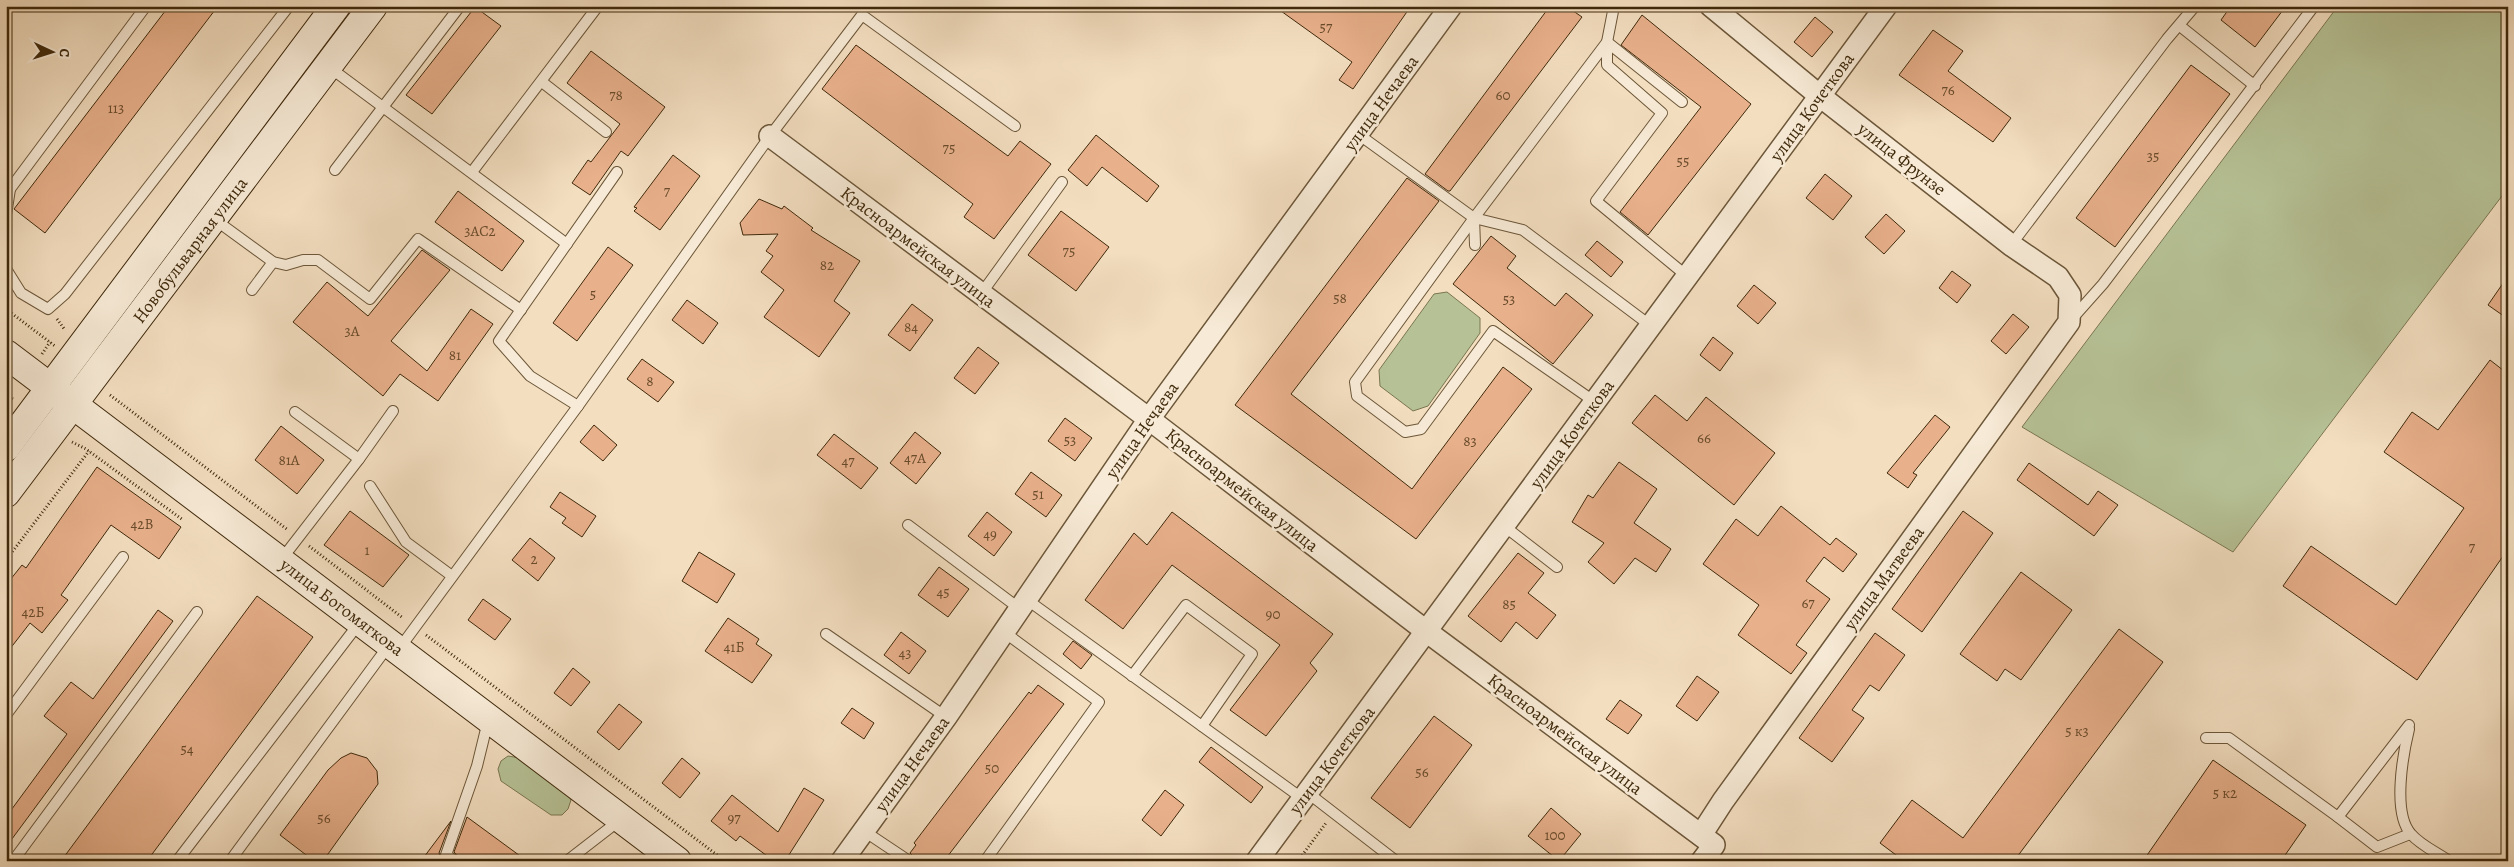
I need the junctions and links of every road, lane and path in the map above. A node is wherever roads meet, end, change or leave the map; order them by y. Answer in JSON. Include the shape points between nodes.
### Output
{"nodes":[{"id":1,"x":146,"y":6,"type":"edge"},
{"id":2,"x":289,"y":6,"type":"edge"},
{"id":3,"x":336,"y":6,"type":"edge"},
{"id":4,"x":373,"y":6,"type":"edge"},
{"id":5,"x":460,"y":6,"type":"edge"},
{"id":6,"x":598,"y":6,"type":"edge"},
{"id":7,"x":1451,"y":6,"type":"edge"},
{"id":8,"x":1614,"y":6,"type":"edge"},
{"id":9,"x":1711,"y":6,"type":"edge"},
{"id":10,"x":1886,"y":6,"type":"edge"},
{"id":11,"x":2195,"y":6,"type":"edge"},
{"id":12,"x":2314,"y":6,"type":"edge"},
{"id":13,"x":2180,"y":26,"type":"junction"},
{"id":14,"x":1608,"y":42,"type":"junction"},
{"id":15,"x":328,"y":67,"type":"junction"},
{"id":16,"x":542,"y":82,"type":"junction"},
{"id":17,"x":2255,"y":86,"type":"junction"},
{"id":18,"x":1820,"y":96,"type":"junction"},
{"id":19,"x":1682,"y":102,"type":"dead end"},
{"id":20,"x":384,"y":107,"type":"junction"},
{"id":21,"x":1015,"y":126,"type":"dead end"},
{"id":22,"x":606,"y":132,"type":"dead end"},
{"id":23,"x":1358,"y":134,"type":"junction"},
{"id":24,"x":770,"y":136,"type":"junction"},
{"id":25,"x":335,"y":170,"type":"dead end"},
{"id":26,"x":472,"y":172,"type":"junction"},
{"id":27,"x":617,"y":172,"type":"dead end"},
{"id":28,"x":1062,"y":182,"type":"dead end"},
{"id":29,"x":7,"y":186,"type":"edge"},
{"id":30,"x":6,"y":215,"type":"edge"},
{"id":31,"x":1474,"y":218,"type":"junction"},
{"id":32,"x":214,"y":219,"type":"junction"},
{"id":33,"x":567,"y":244,"type":"junction"},
{"id":34,"x":1475,"y":245,"type":"dead end"},
{"id":35,"x":2011,"y":245,"type":"junction"},
{"id":36,"x":272,"y":262,"type":"junction"},
{"id":37,"x":6,"y":269,"type":"edge"},
{"id":38,"x":1688,"y":276,"type":"junction"},
{"id":39,"x":252,"y":290,"type":"dead end"},
{"id":40,"x":981,"y":294,"type":"junction"},
{"id":41,"x":6,"y":308,"type":"edge"},
{"id":42,"x":48,"y":309,"type":"junction"},
{"id":43,"x":521,"y":310,"type":"junction"},
{"id":44,"x":2070,"y":322,"type":"junction"},
{"id":45,"x":1651,"y":326,"type":"junction"},
{"id":46,"x":69,"y":335,"type":"dead end"},
{"id":47,"x":50,"y":342,"type":"dead end"},
{"id":48,"x":6,"y":354,"type":"edge"},
{"id":49,"x":6,"y":395,"type":"edge"},
{"id":50,"x":63,"y":396,"type":"junction"},
{"id":51,"x":12,"y":399,"type":"dead end"},
{"id":52,"x":1595,"y":402,"type":"junction"},
{"id":53,"x":578,"y":406,"type":"junction"},
{"id":54,"x":393,"y":411,"type":"dead end"},
{"id":55,"x":295,"y":412,"type":"dead end"},
{"id":56,"x":1149,"y":419,"type":"junction"},
{"id":57,"x":74,"y":444,"type":"dead end"},
{"id":58,"x":6,"y":447,"type":"edge"},
{"id":59,"x":89,"y":451,"type":"junction"},
{"id":60,"x":359,"y":458,"type":"junction"},
{"id":61,"x":370,"y":486,"type":"dead end"},
{"id":62,"x":6,"y":493,"type":"edge"},
{"id":63,"x":188,"y":524,"type":"dead end"},
{"id":64,"x":908,"y":525,"type":"dead end"},
{"id":65,"x":1504,"y":526,"type":"junction"},
{"id":66,"x":123,"y":557,"type":"dead end"},
{"id":67,"x":6,"y":560,"type":"edge"},
{"id":68,"x":280,"y":561,"type":"junction"},
{"id":69,"x":1557,"y":567,"type":"dead end"},
{"id":70,"x":452,"y":576,"type":"junction"},
{"id":71,"x":1023,"y":604,"type":"junction"},
{"id":72,"x":197,"y":612,"type":"dead end"},
{"id":73,"x":361,"y":621,"type":"junction"},
{"id":74,"x":1426,"y":631,"type":"junction"},
{"id":75,"x":1004,"y":632,"type":"junction"},
{"id":76,"x":826,"y":634,"type":"dead end"},
{"id":77,"x":394,"y":647,"type":"junction"},
{"id":78,"x":1132,"y":676,"type":"junction"},
{"id":79,"x":6,"y":715,"type":"edge"},
{"id":80,"x":488,"y":717,"type":"junction"},
{"id":81,"x":946,"y":717,"type":"junction"},
{"id":82,"x":1202,"y":726,"type":"junction"},
{"id":83,"x":2206,"y":738,"type":"dead end"},
{"id":84,"x":1305,"y":796,"type":"junction"},
{"id":85,"x":1334,"y":813,"type":"junction"},
{"id":86,"x":2338,"y":817,"type":"junction"},
{"id":87,"x":622,"y":819,"type":"junction"},
{"id":88,"x":864,"y":831,"type":"junction"},
{"id":89,"x":2410,"y":834,"type":"junction"},
{"id":90,"x":1705,"y":847,"type":"edge"},
{"id":91,"x":13,"y":861,"type":"edge"},
{"id":92,"x":177,"y":861,"type":"edge"},
{"id":93,"x":230,"y":861,"type":"edge"},
{"id":94,"x":455,"y":861,"type":"edge"},
{"id":95,"x":567,"y":861,"type":"edge"},
{"id":96,"x":677,"y":861,"type":"edge"},
{"id":97,"x":842,"y":861,"type":"edge"},
{"id":98,"x":909,"y":861,"type":"edge"},
{"id":99,"x":985,"y":861,"type":"edge"},
{"id":100,"x":1257,"y":861,"type":"edge"},
{"id":101,"x":1298,"y":861,"type":"edge"},
{"id":102,"x":1396,"y":861,"type":"edge"},
{"id":103,"x":2449,"y":861,"type":"edge"}],
"edges":[{"from":1,"to":29,"type":"lane"},
{"from":2,"to":42,"type":"lane","via":[[65,294]]},
{"from":3,"to":50,"type":"main road","name":"Новобульварная улица"},
{"from":4,"to":15,"type":"main road","name":"Новобульварная улица"},
{"from":5,"to":20,"type":"lane"},
{"from":6,"to":16,"type":"lane"},
{"from":7,"to":23,"type":"street","name":"улица Нечаева"},
{"from":8,"to":14,"type":"lane"},
{"from":9,"to":18,"type":"street","name":"улица Фрунзе"},
{"from":10,"to":18,"type":"street","name":"улица Кочеткова"},
{"from":11,"to":13,"type":"lane"},
{"from":12,"to":17,"type":"lane"},
{"from":13,"to":17,"type":"lane"},
{"from":13,"to":35,"type":"lane"},
{"from":14,"to":19,"type":"lane"},
{"from":14,"to":31,"type":"lane"},
{"from":14,"to":38,"type":"lane","via":[[1607,65],[1662,113],[1596,201]]},
{"from":15,"to":20,"type":"lane"},
{"from":15,"to":32,"type":"main road","name":"Новобульварная улица"},
{"from":16,"to":22,"type":"lane"},
{"from":16,"to":26,"type":"lane"},
{"from":17,"to":44,"type":"lane","via":[[2103,284]]},
{"from":18,"to":35,"type":"street","name":"улица Фрунзе"},
{"from":18,"to":38,"type":"street","name":"улица Кочеткова"},
{"from":20,"to":25,"type":"lane"},
{"from":20,"to":26,"type":"lane"},
{"from":21,"to":24,"type":"lane","via":[[862,15]]},
{"from":23,"to":31,"type":"lane"},
{"from":23,"to":56,"type":"street","name":"улица Нечаева"},
{"from":24,"to":40,"type":"street","name":"Красноармейская улица"},
{"from":24,"to":53,"type":"lane"},
{"from":26,"to":33,"type":"lane"},
{"from":27,"to":33,"type":"lane"},
{"from":28,"to":40,"type":"lane"},
{"from":29,"to":30,"type":"lane"},
{"from":31,"to":34,"type":"lane"},
{"from":31,"to":45,"type":"lane","via":[[1524,230]]},
{"from":31,"to":52,"type":"lane","via":[[1355,382],[1357,396],[1405,432],[1421,429],[1493,331]]},
{"from":32,"to":36,"type":"lane"},
{"from":32,"to":50,"type":"main road","name":"Новобульварная улица"},
{"from":33,"to":43,"type":"lane"},
{"from":35,"to":44,"type":"street","name":"улица Фрунзе","via":[[2058,277],[2070,295]]},
{"from":36,"to":39,"type":"lane"},
{"from":36,"to":43,"type":"lane","via":[[286,265],[318,260],[370,299],[418,239]]},
{"from":37,"to":42,"type":"lane","via":[[21,293]]},
{"from":38,"to":45,"type":"street","name":"улица Кочеткова"},
{"from":40,"to":56,"type":"street","name":"Красноармейская улица"},
{"from":41,"to":47,"type":"path"},
{"from":42,"to":46,"type":"path"},
{"from":43,"to":53,"type":"lane","via":[[499,341],[530,376]]},
{"from":44,"to":90,"type":"street","name":"улица Матвеева","via":[[1723,801]]},
{"from":45,"to":52,"type":"street","name":"улица Кочеткова"},
{"from":48,"to":50,"type":"main road","name":"улица Богомягкова"},
{"from":49,"to":51,"type":"path"},
{"from":50,"to":58,"type":"main road","name":"Новобульварная улица"},
{"from":50,"to":62,"type":"main road","name":"Новобульварная улица"},
{"from":50,"to":68,"type":"main road","name":"улица Богомягкова"},
{"from":52,"to":65,"type":"street","name":"улица Кочеткова"},
{"from":53,"to":70,"type":"lane"},
{"from":54,"to":60,"type":"lane"},
{"from":55,"to":60,"type":"lane"},
{"from":56,"to":71,"type":"street","name":"улица Нечаева"},
{"from":56,"to":74,"type":"street","name":"Красноармейская улица"},
{"from":57,"to":59,"type":"path"},
{"from":59,"to":63,"type":"path"},
{"from":59,"to":67,"type":"path"},
{"from":60,"to":68,"type":"lane"},
{"from":61,"to":70,"type":"lane","via":[[406,542]]},
{"from":64,"to":71,"type":"lane"},
{"from":65,"to":69,"type":"lane"},
{"from":65,"to":74,"type":"street","name":"улица Кочеткова"},
{"from":66,"to":79,"type":"lane"},
{"from":68,"to":73,"type":"main road","name":"улица Богомягкова"},
{"from":70,"to":77,"type":"lane"},
{"from":71,"to":75,"type":"street","name":"улица Нечаева"},
{"from":71,"to":78,"type":"lane"},
{"from":72,"to":91,"type":"lane"},
{"from":73,"to":77,"type":"main road","name":"улица Богомягкова"},
{"from":73,"to":92,"type":"lane"},
{"from":74,"to":84,"type":"street","name":"улица Кочеткова"},
{"from":74,"to":90,"type":"street","name":"Красноармейская улица"},
{"from":75,"to":81,"type":"street","name":"улица Нечаева"},
{"from":75,"to":99,"type":"lane","via":[[1099,702]]},
{"from":76,"to":81,"type":"lane"},
{"from":77,"to":80,"type":"main road","name":"улица Богомягкова"},
{"from":77,"to":93,"type":"lane"},
{"from":78,"to":82,"type":"lane"},
{"from":78,"to":82,"type":"lane","via":[[1186,605],[1252,654]]},
{"from":80,"to":87,"type":"main road","name":"улица Богомягкова"},
{"from":80,"to":94,"type":"lane","via":[[477,766],[446,855]]},
{"from":81,"to":88,"type":"street","name":"улица Нечаева"},
{"from":82,"to":84,"type":"lane"},
{"from":83,"to":86,"type":"lane","via":[[2229,738]]},
{"from":84,"to":85,"type":"lane"},
{"from":84,"to":100,"type":"street","name":"улица Кочеткова"},
{"from":85,"to":101,"type":"path"},
{"from":85,"to":102,"type":"lane"},
{"from":86,"to":89,"type":"lane","via":[[2377,847]]},
{"from":86,"to":89,"type":"lane","via":[[2409,725],[2400,766],[2402,812]]},
{"from":87,"to":95,"type":"lane"},
{"from":87,"to":96,"type":"main road","name":"улица Богомягкова"},
{"from":88,"to":97,"type":"street","name":"улица Нечаева"},
{"from":88,"to":98,"type":"lane"},
{"from":89,"to":103,"type":"lane"}]}
